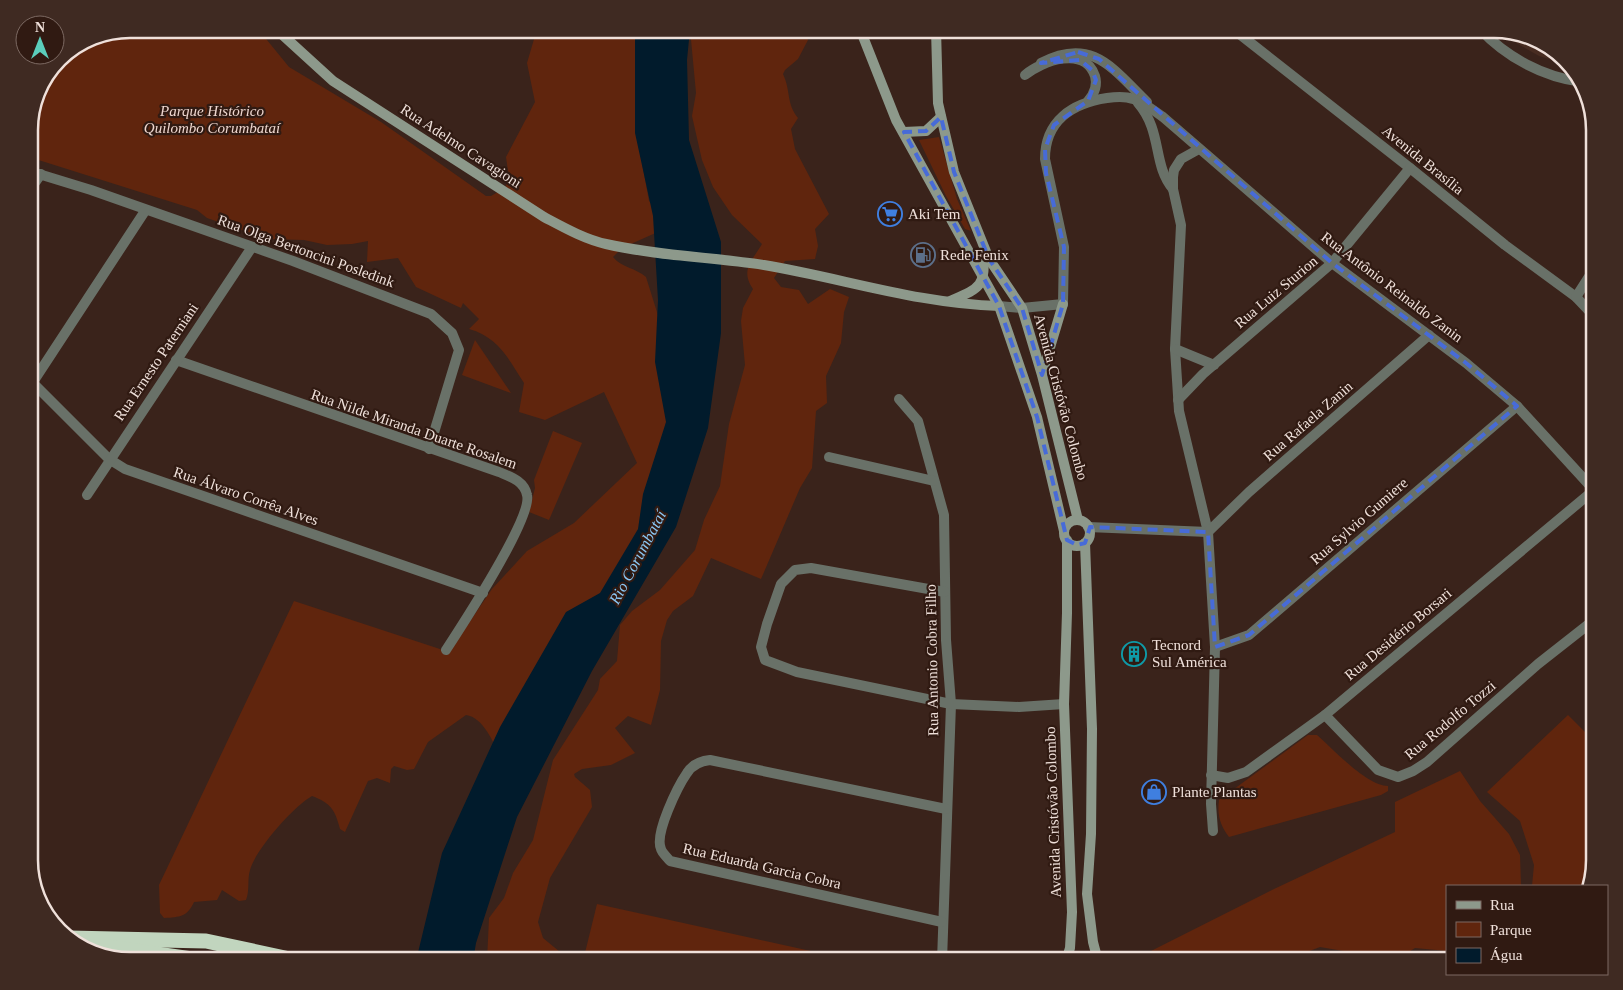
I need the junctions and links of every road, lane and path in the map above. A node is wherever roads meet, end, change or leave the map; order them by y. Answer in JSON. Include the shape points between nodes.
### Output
{"nodes":[{"id":1,"x":286,"y":38,"type":"edge"},
{"id":2,"x":864,"y":38,"type":"edge"},
{"id":3,"x":936,"y":38,"type":"edge"},
{"id":4,"x":1244,"y":38,"type":"edge"},
{"id":5,"x":1488,"y":38,"type":"edge"},
{"id":6,"x":1041,"y":63,"type":"junction"},
{"id":7,"x":1025,"y":75,"type":"dead end"},
{"id":8,"x":1570,"y":78,"type":"edge"},
{"id":9,"x":1134,"y":99,"type":"junction"},
{"id":10,"x":1088,"y":101,"type":"junction"},
{"id":11,"x":941,"y":116,"type":"junction"},
{"id":12,"x":1163,"y":117,"type":"junction"},
{"id":13,"x":904,"y":132,"type":"junction"},
{"id":14,"x":1199,"y":149,"type":"junction"},
{"id":15,"x":1410,"y":168,"type":"junction"},
{"id":16,"x":38,"y":173,"type":"edge"},
{"id":17,"x":41,"y":174,"type":"junction"},
{"id":18,"x":38,"y":178,"type":"edge"},
{"id":19,"x":1173,"y":189,"type":"junction"},
{"id":20,"x":145,"y":211,"type":"junction"},
{"id":21,"x":982,"y":239,"type":"junction"},
{"id":22,"x":252,"y":247,"type":"junction"},
{"id":23,"x":1332,"y":263,"type":"junction"},
{"id":24,"x":982,"y":280,"type":"junction"},
{"id":25,"x":1585,"y":283,"type":"edge"},
{"id":26,"x":1576,"y":297,"type":"junction"},
{"id":27,"x":949,"y":301,"type":"junction"},
{"id":28,"x":1062,"y":304,"type":"junction"},
{"id":29,"x":999,"y":306,"type":"junction"},
{"id":30,"x":1585,"y":307,"type":"edge"},
{"id":31,"x":1022,"y":308,"type":"junction"},
{"id":32,"x":1429,"y":335,"type":"junction"},
{"id":33,"x":1175,"y":349,"type":"junction"},
{"id":34,"x":176,"y":360,"type":"junction"},
{"id":35,"x":1214,"y":364,"type":"junction"},
{"id":36,"x":38,"y":371,"type":"edge"},
{"id":37,"x":1042,"y":375,"type":"junction"},
{"id":38,"x":38,"y":388,"type":"edge"},
{"id":39,"x":899,"y":399,"type":"dead end"},
{"id":40,"x":1178,"y":400,"type":"junction"},
{"id":41,"x":1517,"y":406,"type":"junction"},
{"id":42,"x":429,"y":449,"type":"junction"},
{"id":43,"x":829,"y":457,"type":"dead end"},
{"id":44,"x":110,"y":459,"type":"junction"},
{"id":45,"x":934,"y":481,"type":"junction"},
{"id":46,"x":1585,"y":481,"type":"edge"},
{"id":47,"x":87,"y":495,"type":"dead end"},
{"id":48,"x":1586,"y":497,"type":"edge"},
{"id":49,"x":1078,"y":520,"type":"junction"},
{"id":50,"x":1088,"y":527,"type":"junction"},
{"id":51,"x":1208,"y":532,"type":"junction"},
{"id":52,"x":1065,"y":536,"type":"junction"},
{"id":53,"x":1085,"y":543,"type":"junction"},
{"id":54,"x":945,"y":592,"type":"junction"},
{"id":55,"x":483,"y":593,"type":"junction"},
{"id":56,"x":1586,"y":627,"type":"edge"},
{"id":57,"x":1215,"y":647,"type":"junction"},
{"id":58,"x":446,"y":650,"type":"dead end"},
{"id":59,"x":951,"y":704,"type":"junction"},
{"id":60,"x":1064,"y":704,"type":"junction"},
{"id":61,"x":1324,"y":715,"type":"junction"},
{"id":62,"x":1211,"y":775,"type":"junction"},
{"id":63,"x":946,"y":809,"type":"junction"},
{"id":64,"x":1213,"y":831,"type":"dead end"},
{"id":65,"x":942,"y":922,"type":"junction"},
{"id":66,"x":80,"y":938,"type":"edge"},
{"id":67,"x":92,"y":945,"type":"edge"},
{"id":68,"x":143,"y":952,"type":"edge"},
{"id":69,"x":257,"y":952,"type":"edge"},
{"id":70,"x":942,"y":952,"type":"edge"},
{"id":71,"x":1069,"y":952,"type":"edge"},
{"id":72,"x":1096,"y":952,"type":"edge"}],
"edges":[{"from":1,"to":27,"type":"street","name":"Rua Adelmo Cavagioni","via":[[333,81],[544,217],[573,232],[605,244],[764,265],[843,283]]},
{"from":2,"to":13,"type":"street","name":"Avenida Cristóvão Colombo","via":[[896,120]]},
{"from":3,"to":11,"type":"street","name":"Avenida Cristóvão Colombo"},
{"from":4,"to":15,"type":"street","name":"Avenida Brasília"},
{"from":5,"to":8,"type":"street","via":[[1511,56],[1533,67]]},
{"from":6,"to":7,"type":"street","name":"Rua Antônio Reinaldo Zanin"},
{"from":6,"to":10,"type":"street","name":"Rua Antônio Reinaldo Zanin","via":[[1065,58],[1088,64],[1096,80],[1095,91]]},
{"from":6,"to":12,"type":"street","name":"Rua Antônio Reinaldo Zanin","via":[[1068,52],[1099,58]]},
{"from":9,"to":10,"type":"street","name":"Rua Antônio Reinaldo Zanin","via":[[1117,97]]},
{"from":9,"to":12,"type":"street","name":"Rua Antônio Reinaldo Zanin"},
{"from":9,"to":19,"type":"street","via":[[1154,129],[1165,176]]},
{"from":10,"to":28,"type":"street","name":"Rua Antônio Reinaldo Zanin","via":[[1061,116],[1050,132],[1045,149],[1046,173],[1064,247]]},
{"from":11,"to":13,"type":"street","via":[[926,131]]},
{"from":11,"to":21,"type":"street","name":"Avenida Cristóvão Colombo","via":[[954,172]]},
{"from":12,"to":14,"type":"street","name":"Rua Antônio Reinaldo Zanin"},
{"from":13,"to":24,"type":"street","name":"Avenida Cristóvão Colombo"},
{"from":14,"to":19,"type":"street","via":[[1184,156],[1177,165]]},
{"from":14,"to":23,"type":"street","name":"Rua Antônio Reinaldo Zanin"},
{"from":15,"to":23,"type":"street","name":"Rua Luiz Sturion"},
{"from":15,"to":26,"type":"street","name":"Avenida Brasília","via":[[1504,245]]},
{"from":16,"to":17,"type":"street","name":"Rua Olga Bertoncini Posledink"},
{"from":17,"to":18,"type":"street"},
{"from":17,"to":20,"type":"street","name":"Rua Olga Bertoncini Posledink"},
{"from":19,"to":33,"type":"street","via":[[1181,225]]},
{"from":20,"to":22,"type":"street","name":"Rua Olga Bertoncini Posledink"},
{"from":20,"to":36,"type":"street"},
{"from":21,"to":24,"type":"street"},
{"from":21,"to":31,"type":"street","name":"Avenida Cristóvão Colombo","via":[[998,275]]},
{"from":22,"to":34,"type":"street","name":"Rua Ernesto Paterniani"},
{"from":22,"to":42,"type":"street","name":"Rua Olga Bertoncini Posledink","via":[[419,308],[452,333],[459,350]]},
{"from":23,"to":32,"type":"street","name":"Rua Antônio Reinaldo Zanin"},
{"from":23,"to":35,"type":"street","name":"Rua Luiz Sturion"},
{"from":24,"to":27,"type":"street","via":[[976,290]]},
{"from":24,"to":29,"type":"street","name":"Avenida Cristóvão Colombo"},
{"from":25,"to":26,"type":"street"},
{"from":26,"to":30,"type":"street","name":"Avenida Brasília"},
{"from":27,"to":29,"type":"street","name":"Rua Adelmo Cavagioni"},
{"from":28,"to":31,"type":"street"},
{"from":28,"to":37,"type":"street"},
{"from":29,"to":31,"type":"street"},
{"from":29,"to":52,"type":"street","name":"Avenida Cristóvão Colombo","via":[[1037,417]]},
{"from":31,"to":37,"type":"street","name":"Avenida Cristóvão Colombo"},
{"from":32,"to":41,"type":"street","name":"Rua Antônio Reinaldo Zanin"},
{"from":32,"to":51,"type":"street","name":"Rua Rafaela Zanin","via":[[1249,492]]},
{"from":33,"to":35,"type":"street"},
{"from":33,"to":40,"type":"street"},
{"from":34,"to":42,"type":"street","name":"Rua Nilde Miranda Duarte Rosalem"},
{"from":34,"to":44,"type":"street","name":"Rua Ernesto Paterniani"},
{"from":35,"to":40,"type":"street","name":"Rua Luiz Sturion"},
{"from":37,"to":49,"type":"street","name":"Avenida Cristóvão Colombo"},
{"from":38,"to":44,"type":"street","name":"Rua Álvaro Corrêa Alves"},
{"from":39,"to":45,"type":"street","name":"Rua Antonio Cobra Filho","via":[[918,421]]},
{"from":40,"to":51,"type":"street"},
{"from":41,"to":46,"type":"street","name":"Rua Antônio Reinaldo Zanin"},
{"from":41,"to":57,"type":"street","name":"Rua Sylvio Gumiere","via":[[1250,635]]},
{"from":42,"to":55,"type":"street","name":"Rua Nilde Miranda Duarte Rosalem","via":[[514,478],[527,495],[519,524]]},
{"from":43,"to":45,"type":"street"},
{"from":44,"to":47,"type":"street","name":"Rua Ernesto Paterniani"},
{"from":44,"to":55,"type":"street","name":"Rua Álvaro Corrêa Alves","via":[[124,470]]},
{"from":45,"to":54,"type":"street","name":"Rua Antonio Cobra Filho","via":[[944,515]]},
{"from":48,"to":61,"type":"street","name":"Rua Desidério Borsari"},
{"from":49,"to":50,"type":"street"},
{"from":49,"to":52,"type":"street","via":[[1069,522]]},
{"from":50,"to":51,"type":"street"},
{"from":50,"to":53,"type":"street","via":[[1089,536]]},
{"from":51,"to":57,"type":"street"},
{"from":52,"to":53,"type":"street","via":[[1077,545]]},
{"from":52,"to":60,"type":"street","name":"Avenida Cristóvão Colombo","via":[[1068,613]]},
{"from":53,"to":72,"type":"street","name":"Avenida Cristóvão Colombo","via":[[1092,730],[1087,894]]},
{"from":54,"to":59,"type":"street","name":"Rua Antonio Cobra Filho"},
{"from":54,"to":59,"type":"street","via":[[806,568],[795,570],[781,584],[761,647],[765,660],[797,672]]},
{"from":55,"to":58,"type":"street","name":"Rua Nilde Miranda Duarte Rosalem"},
{"from":56,"to":61,"type":"street","name":"Rua Rodolfo Tozzi","via":[[1427,762],[1398,777],[1384,774],[1374,766]]},
{"from":57,"to":62,"type":"street"},
{"from":59,"to":60,"type":"street","via":[[1019,707]]},
{"from":59,"to":63,"type":"street","name":"Rua Antonio Cobra Filho"},
{"from":60,"to":71,"type":"street","name":"Avenida Cristóvão Colombo","via":[[1072,912]]},
{"from":61,"to":62,"type":"street","name":"Rua Desidério Borsari","via":[[1246,772],[1228,778]]},
{"from":62,"to":64,"type":"street"},
{"from":63,"to":65,"type":"street","name":"Rua Antonio Cobra Filho"},
{"from":63,"to":65,"type":"street","name":"Rua Eduarda Garcia Cobra","via":[[701,760],[688,771],[670,804],[660,837],[660,848],[670,861]]},
{"from":65,"to":70,"type":"street","name":"Rua Antonio Cobra Filho"},
{"from":66,"to":69,"type":"highway","via":[[206,941]]},
{"from":67,"to":68,"type":"highway"}]}
